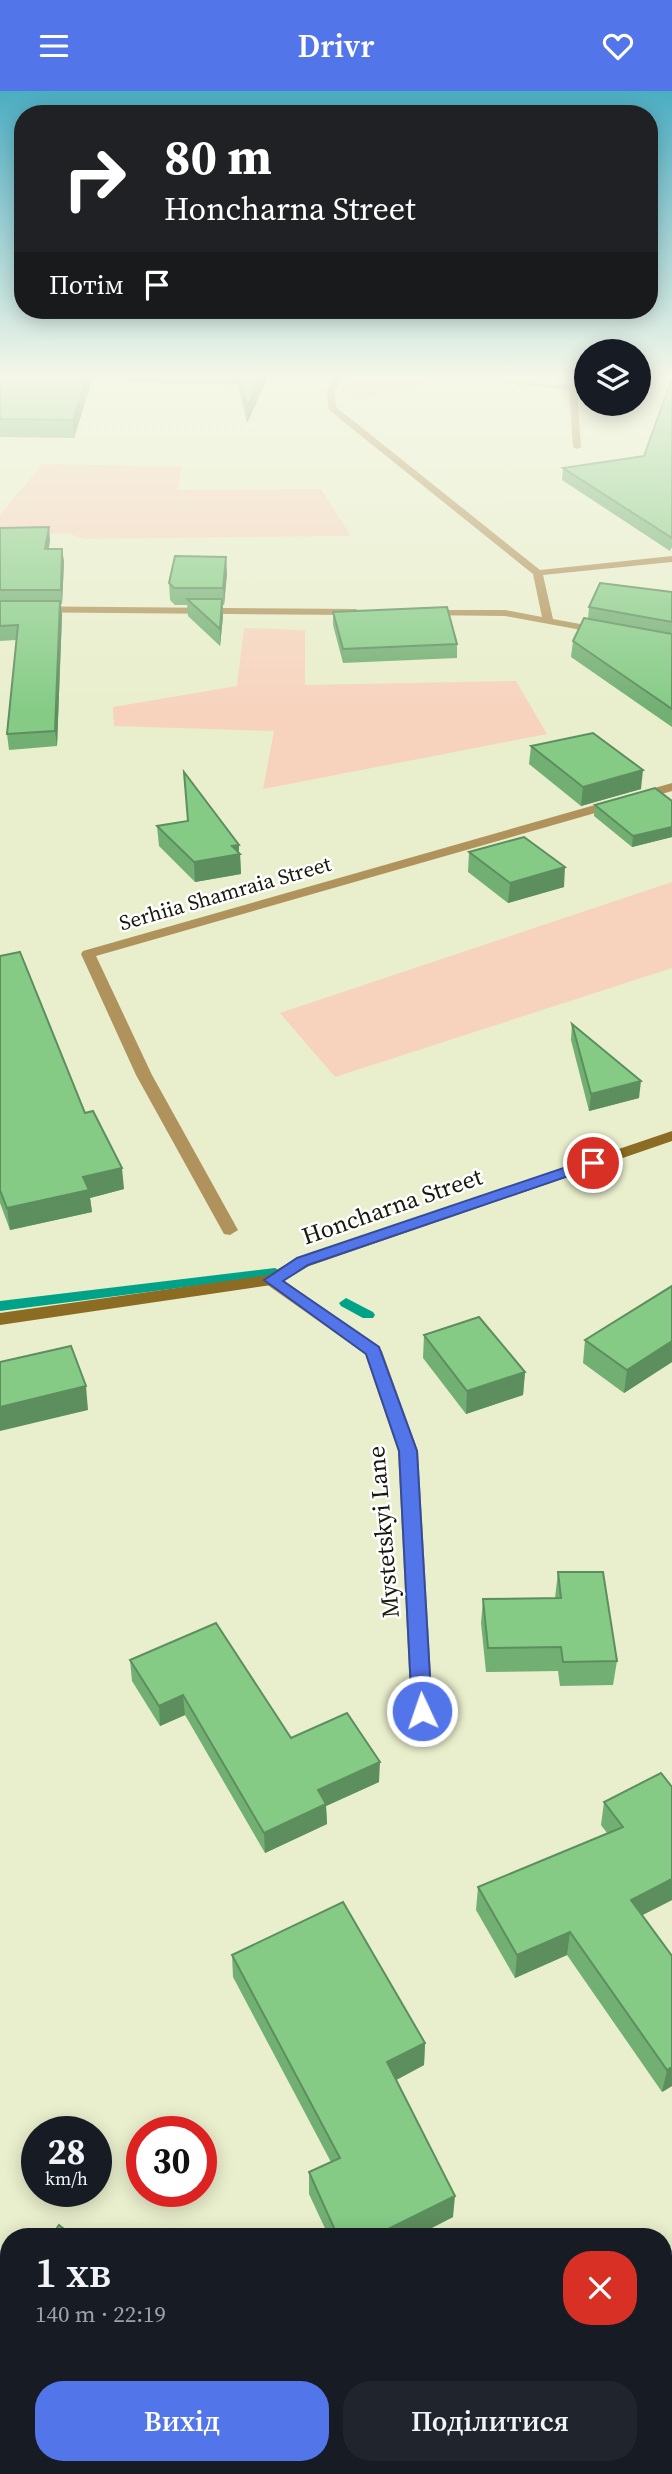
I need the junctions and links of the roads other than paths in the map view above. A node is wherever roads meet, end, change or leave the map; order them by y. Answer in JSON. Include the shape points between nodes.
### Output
{"nodes":[{"id":1,"x":432,"y":488,"type":"edge"},
{"id":2,"x":672,"y":559,"type":"edge"},
{"id":3,"x":538,"y":573,"type":"junction"},
{"id":4,"x":0,"y":609,"type":"edge"},
{"id":5,"x":369,"y":612,"type":"edge"},
{"id":6,"x":410,"y":613,"type":"edge"},
{"id":7,"x":548,"y":620,"type":"junction"},
{"id":8,"x":610,"y":632,"type":"edge"},
{"id":9,"x":672,"y":787,"type":"edge"},
{"id":10,"x":672,"y":1136,"type":"edge"},
{"id":11,"x":230,"y":1230,"type":"dead end"},
{"id":12,"x":272,"y":1280,"type":"junction"},
{"id":13,"x":0,"y":1319,"type":"edge"},
{"id":14,"x":422,"y":1711,"type":"dead end"}],
"edges":[{"from":1,"to":3,"type":"street"},
{"from":2,"to":3,"type":"street"},
{"from":3,"to":7,"type":"street"},
{"from":4,"to":5,"type":"street"},
{"from":6,"to":7,"type":"street","via":[[505,613]]},
{"from":7,"to":8,"type":"street"},
{"from":9,"to":11,"type":"street","name":"Serhiia Shamraia Street","via":[[88,954],[144,1075]]},
{"from":10,"to":12,"type":"street","name":"Honcharna Street","via":[[303,1262]]},
{"from":12,"to":13,"type":"street","name":"Honcharna Street"},
{"from":12,"to":14,"type":"street","name":"Mystetskyi Lane","via":[[373,1351],[408,1451]]}]}
